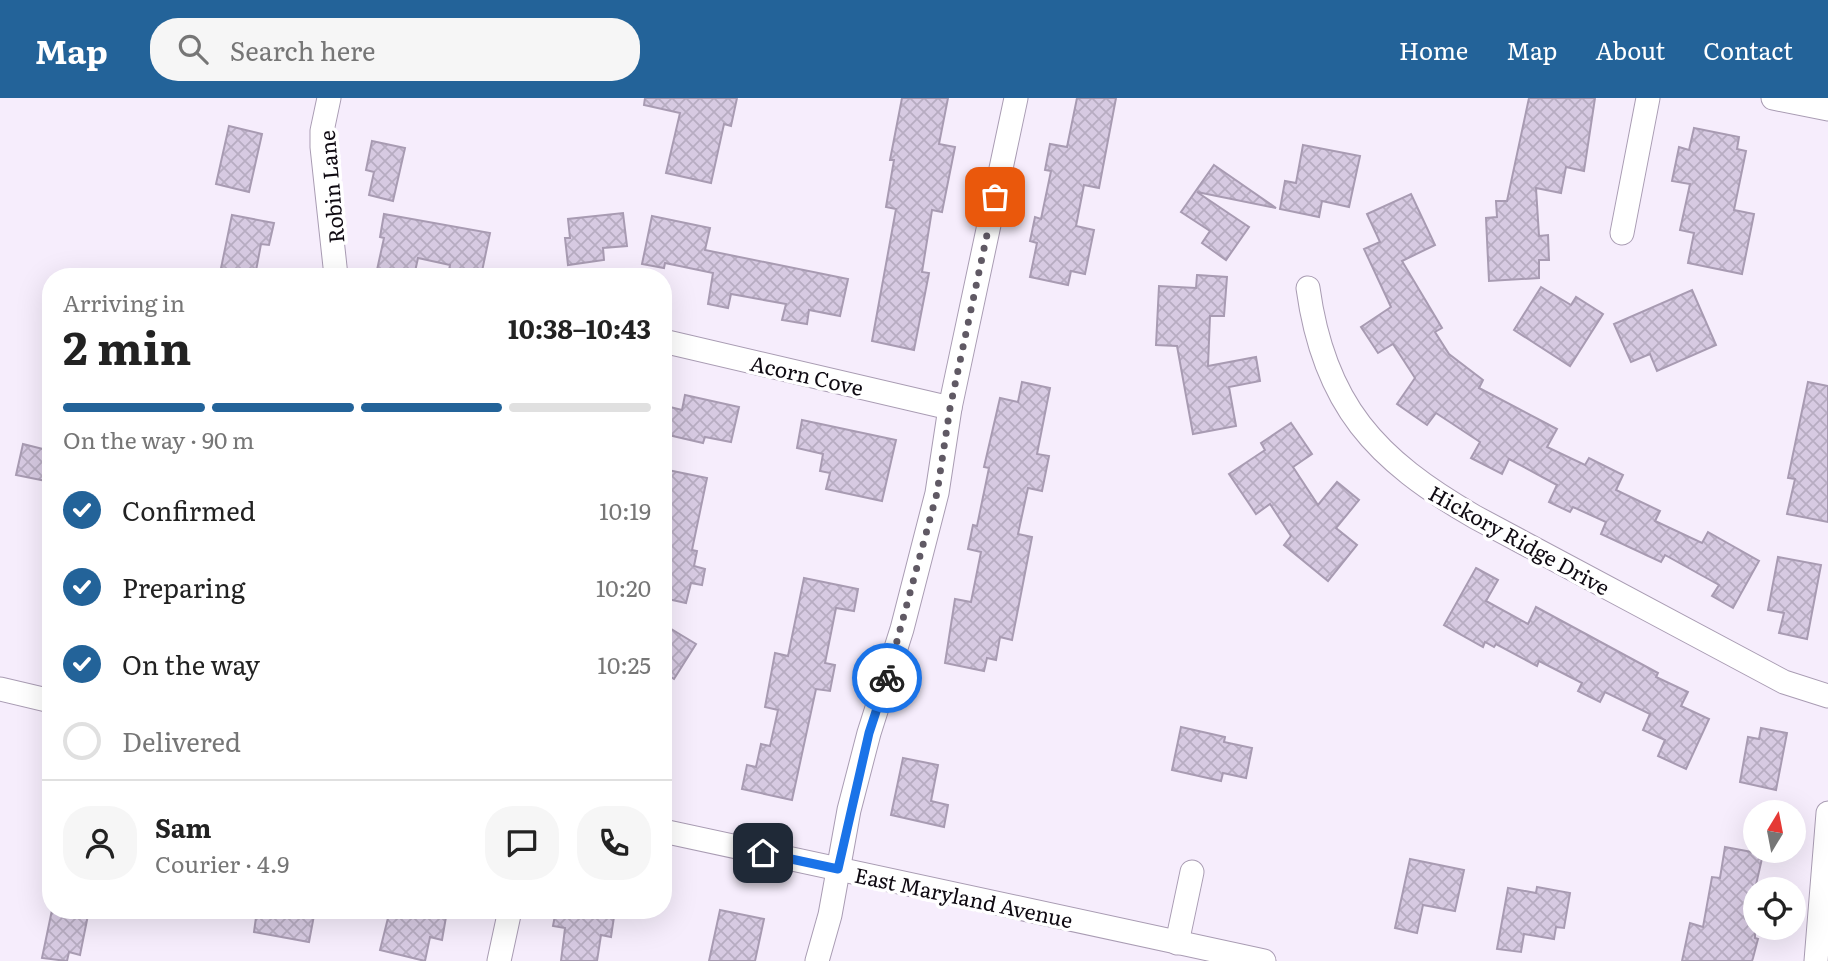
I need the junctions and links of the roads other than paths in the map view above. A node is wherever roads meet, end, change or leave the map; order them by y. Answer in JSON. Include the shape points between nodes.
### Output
{"nodes":[{"id":1,"x":329,"y":98,"type":"edge"},
{"id":2,"x":1016,"y":98,"type":"edge"},
{"id":3,"x":1648,"y":98,"type":"edge"},
{"id":4,"x":1773,"y":98,"type":"edge"},
{"id":5,"x":1828,"y":108,"type":"edge"},
{"id":6,"x":1622,"y":233,"type":"dead end"},
{"id":7,"x":335,"y":268,"type":"edge"},
{"id":8,"x":1308,"y":288,"type":"dead end"},
{"id":9,"x":672,"y":343,"type":"edge"},
{"id":10,"x":950,"y":408,"type":"junction"},
{"id":11,"x":0,"y":689,"type":"edge"},
{"id":12,"x":1828,"y":696,"type":"edge"},
{"id":13,"x":42,"y":699,"type":"edge"},
{"id":14,"x":1828,"y":813,"type":"edge"},
{"id":15,"x":672,"y":833,"type":"edge"},
{"id":16,"x":838,"y":869,"type":"junction"},
{"id":17,"x":1192,"y":872,"type":"dead end"},
{"id":18,"x":507,"y":919,"type":"edge"},
{"id":19,"x":1165,"y":948,"type":"edge"},
{"id":20,"x":499,"y":961,"type":"edge"},
{"id":21,"x":817,"y":961,"type":"edge"},
{"id":22,"x":1264,"y":961,"type":"edge"},
{"id":23,"x":1816,"y":961,"type":"edge"}],
"edges":[{"from":1,"to":7,"type":"street","name":"Robin Lane","via":[[322,147]]},
{"from":2,"to":10,"type":"street"},
{"from":3,"to":6,"type":"street"},
{"from":4,"to":5,"type":"street"},
{"from":8,"to":12,"type":"street","name":"Hickory Ridge Drive","via":[[1324,362],[1352,417],[1384,455],[1432,492],[1475,517],[1784,682]]},
{"from":9,"to":10,"type":"street","name":"Acorn Cove"},
{"from":10,"to":16,"type":"street","via":[[926,541],[869,733]]},
{"from":11,"to":13,"type":"street"},
{"from":14,"to":23,"type":"street"},
{"from":15,"to":16,"type":"street","name":"East Maryland Avenue"},
{"from":16,"to":19,"type":"street","name":"East Maryland Avenue"},
{"from":16,"to":21,"type":"street"},
{"from":17,"to":19,"type":"street"},
{"from":18,"to":20,"type":"street"},
{"from":19,"to":22,"type":"street","name":"East Maryland Avenue"}]}
